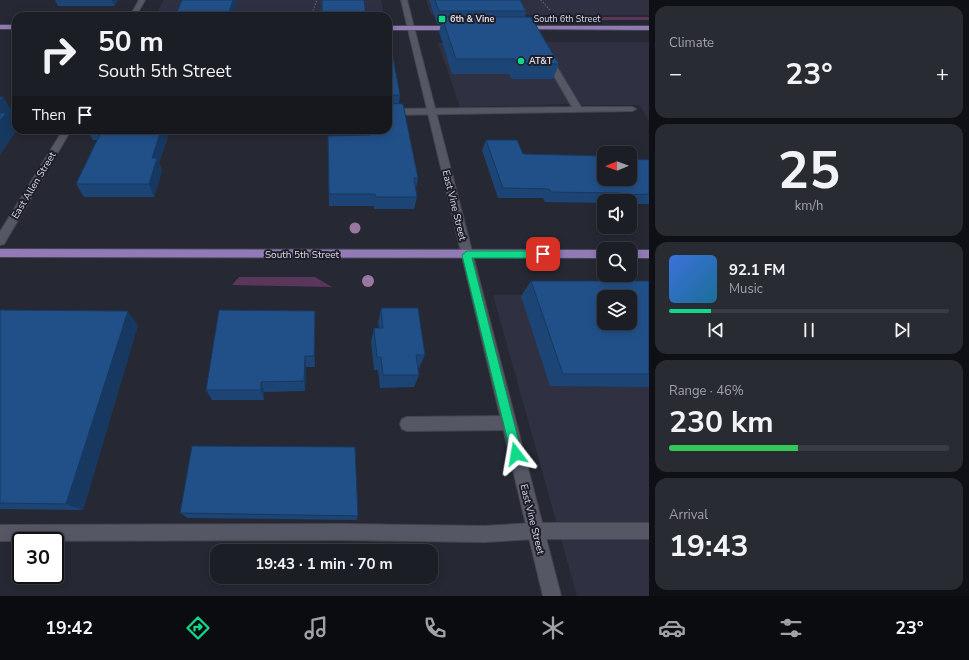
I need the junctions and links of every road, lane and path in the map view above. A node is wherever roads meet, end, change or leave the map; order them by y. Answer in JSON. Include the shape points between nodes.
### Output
{"nodes":[{"id":1,"x":142,"y":0,"type":"edge"},
{"id":2,"x":317,"y":0,"type":"edge"},
{"id":3,"x":404,"y":0,"type":"edge"},
{"id":4,"x":541,"y":0,"type":"edge"},
{"id":5,"x":135,"y":12,"type":"edge"},
{"id":6,"x":312,"y":12,"type":"edge"},
{"id":7,"x":554,"y":16,"type":"dead end"},
{"id":8,"x":0,"y":27,"type":"edge"},
{"id":9,"x":12,"y":27,"type":"edge"},
{"id":10,"x":392,"y":28,"type":"edge"},
{"id":11,"x":411,"y":28,"type":"junction"},
{"id":12,"x":468,"y":28,"type":"edge"},
{"id":13,"x":515,"y":28,"type":"edge"},
{"id":14,"x":649,"y":28,"type":"edge"},
{"id":15,"x":545,"y":54,"type":"edge"},
{"id":16,"x":576,"y":108,"type":"junction"},
{"id":17,"x":632,"y":109,"type":"dead end"},
{"id":18,"x":431,"y":111,"type":"junction"},
{"id":19,"x":392,"y":112,"type":"edge"},
{"id":20,"x":64,"y":134,"type":"edge"},
{"id":21,"x":0,"y":241,"type":"edge"},
{"id":22,"x":0,"y":253,"type":"edge"},
{"id":23,"x":597,"y":254,"type":"edge"},
{"id":24,"x":637,"y":254,"type":"edge"},
{"id":25,"x":649,"y":254,"type":"edge"},
{"id":26,"x":467,"y":255,"type":"junction"},
{"id":27,"x":509,"y":423,"type":"junction"},
{"id":28,"x":407,"y":424,"type":"dead end"},
{"id":29,"x":536,"y":531,"type":"junction"},
{"id":30,"x":649,"y":531,"type":"edge"},
{"id":31,"x":4,"y":533,"type":"edge"},
{"id":32,"x":552,"y":596,"type":"edge"}],
"edges":[{"from":1,"to":5,"type":"street"},
{"from":2,"to":6,"type":"path"},
{"from":3,"to":11,"type":"street","name":"East Vine Street"},
{"from":4,"to":7,"type":"path"},
{"from":8,"to":9,"type":"main road"},
{"from":10,"to":11,"type":"main road"},
{"from":11,"to":12,"type":"main road"},
{"from":11,"to":18,"type":"street","name":"East Vine Street"},
{"from":13,"to":14,"type":"main road","name":"South 6th Street","via":[[532,31]]},
{"from":15,"to":16,"type":"street"},
{"from":16,"to":17,"type":"street"},
{"from":16,"to":18,"type":"street"},
{"from":18,"to":19,"type":"street"},
{"from":18,"to":26,"type":"street","name":"East Vine Street"},
{"from":20,"to":21,"type":"street","name":"East Allen Street"},
{"from":22,"to":26,"type":"main road","name":"South 5th Street"},
{"from":23,"to":26,"type":"main road","name":"South 5th Street"},
{"from":24,"to":25,"type":"main road"},
{"from":26,"to":27,"type":"street","name":"East Vine Street"},
{"from":27,"to":28,"type":"street"},
{"from":27,"to":29,"type":"street","name":"East Vine Street"},
{"from":29,"to":30,"type":"street"},
{"from":29,"to":31,"type":"street","via":[[452,534]]},
{"from":29,"to":32,"type":"street","name":"East Vine Street"}]}
